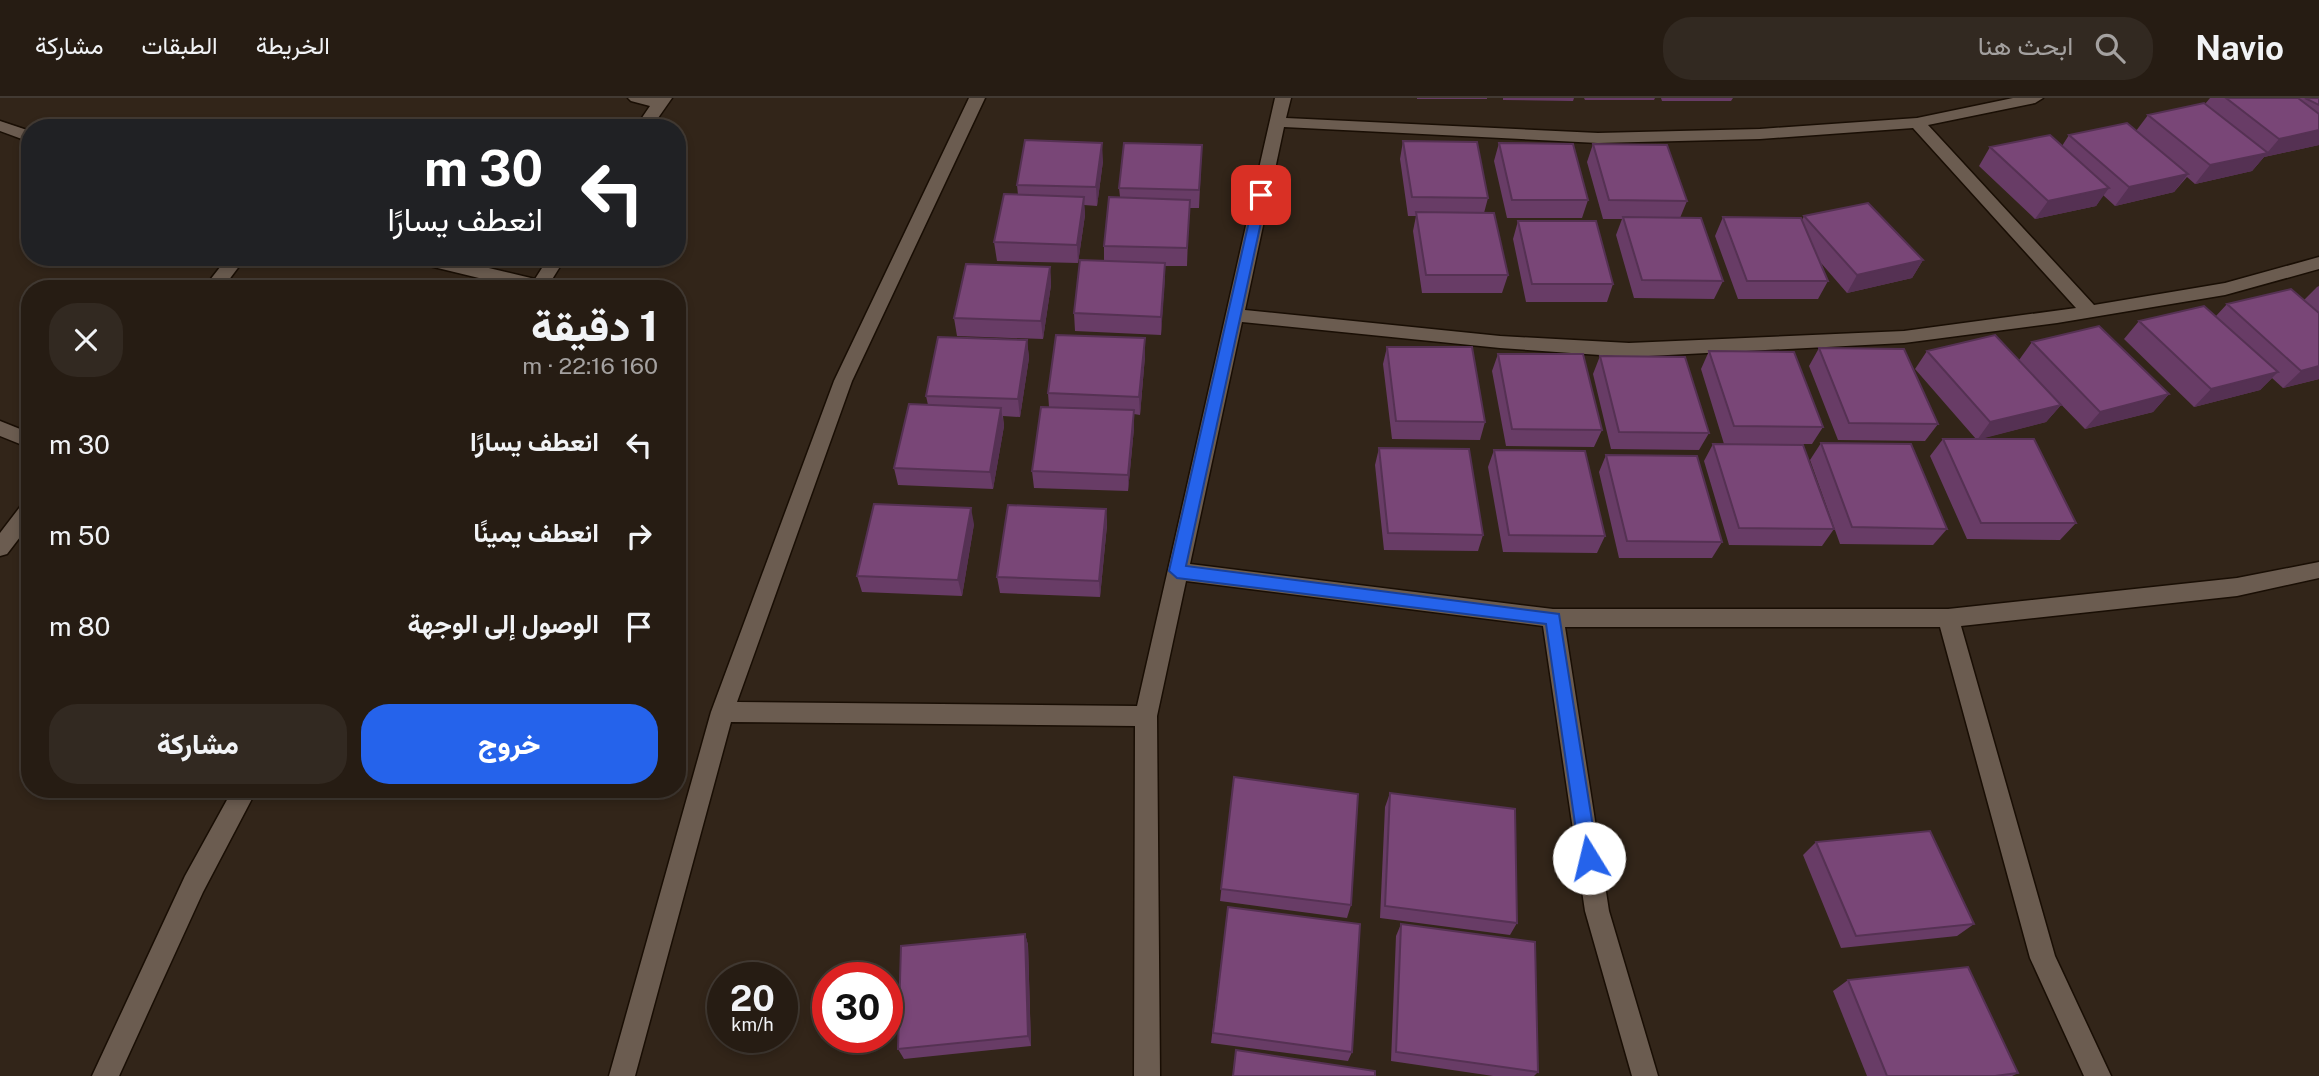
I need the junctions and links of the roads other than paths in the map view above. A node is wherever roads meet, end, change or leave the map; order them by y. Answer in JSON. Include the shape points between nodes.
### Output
{"nodes":[{"id":1,"x":636,"y":98,"type":"edge"},
{"id":2,"x":977,"y":98,"type":"edge"},
{"id":3,"x":1283,"y":98,"type":"edge"},
{"id":4,"x":2035,"y":98,"type":"edge"},
{"id":5,"x":661,"y":101,"type":"edge"},
{"id":6,"x":649,"y":119,"type":"edge"},
{"id":7,"x":1277,"y":122,"type":"junction"},
{"id":8,"x":1917,"y":123,"type":"junction"},
{"id":9,"x":0,"y":126,"type":"edge"},
{"id":10,"x":21,"y":134,"type":"edge"},
{"id":11,"x":2319,"y":262,"type":"edge"},
{"id":12,"x":231,"y":266,"type":"edge"},
{"id":13,"x":453,"y":266,"type":"edge"},
{"id":14,"x":219,"y":280,"type":"edge"},
{"id":15,"x":510,"y":280,"type":"edge"},
{"id":16,"x":2091,"y":312,"type":"junction"},
{"id":17,"x":1234,"y":315,"type":"junction"},
{"id":18,"x":0,"y":428,"type":"edge"},
{"id":19,"x":21,"y":437,"type":"edge"},
{"id":20,"x":21,"y":521,"type":"edge"},
{"id":21,"x":0,"y":548,"type":"edge"},
{"id":22,"x":2319,"y":570,"type":"edge"},
{"id":23,"x":1177,"y":571,"type":"junction"},
{"id":24,"x":1553,"y":618,"type":"junction"},
{"id":25,"x":1948,"y":618,"type":"junction"},
{"id":26,"x":722,"y":712,"type":"junction"},
{"id":27,"x":1146,"y":716,"type":"junction"},
{"id":28,"x":240,"y":798,"type":"edge"},
{"id":29,"x":105,"y":1076,"type":"edge"},
{"id":30,"x":622,"y":1076,"type":"edge"},
{"id":31,"x":1147,"y":1076,"type":"edge"},
{"id":32,"x":1645,"y":1076,"type":"edge"},
{"id":33,"x":2098,"y":1076,"type":"edge"}],
"edges":[{"from":1,"to":5,"type":"street"},
{"from":2,"to":26,"type":"street","via":[[843,381]]},
{"from":3,"to":7,"type":"street"},
{"from":4,"to":8,"type":"street"},
{"from":5,"to":6,"type":"street"},
{"from":7,"to":8,"type":"street","via":[[1598,138],[1760,134]]},
{"from":7,"to":17,"type":"street"},
{"from":8,"to":16,"type":"street"},
{"from":9,"to":10,"type":"street"},
{"from":11,"to":16,"type":"street","via":[[2225,289]]},
{"from":12,"to":14,"type":"street"},
{"from":13,"to":15,"type":"street"},
{"from":16,"to":17,"type":"street","via":[[1904,337],[1629,350],[1487,341]]},
{"from":17,"to":23,"type":"street"},
{"from":18,"to":19,"type":"street"},
{"from":20,"to":21,"type":"street"},
{"from":22,"to":25,"type":"street","via":[[2237,587]]},
{"from":23,"to":24,"type":"street"},
{"from":23,"to":27,"type":"street"},
{"from":24,"to":25,"type":"street"},
{"from":24,"to":32,"type":"street","via":[[1597,911]]},
{"from":25,"to":33,"type":"street","via":[[2043,958]]},
{"from":26,"to":27,"type":"street"},
{"from":26,"to":30,"type":"street"},
{"from":27,"to":31,"type":"street"},
{"from":28,"to":29,"type":"street","via":[[194,884]]}]}
